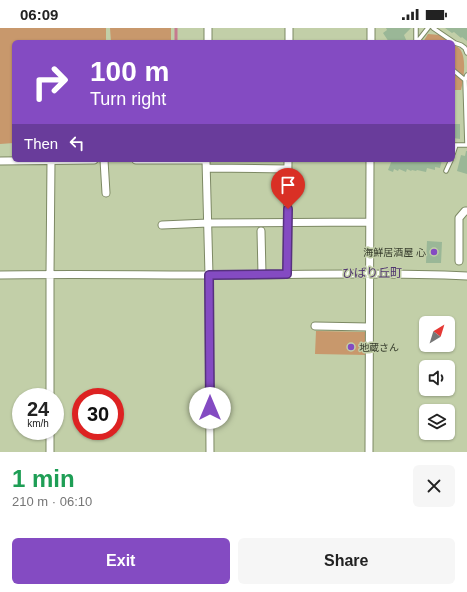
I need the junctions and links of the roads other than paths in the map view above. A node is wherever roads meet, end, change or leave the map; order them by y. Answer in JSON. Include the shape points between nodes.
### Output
{"nodes":[{"id":1,"x":208,"y":28,"type":"edge"},
{"id":2,"x":289,"y":28,"type":"edge"},
{"id":3,"x":371,"y":28,"type":"edge"},
{"id":4,"x":416,"y":28,"type":"edge"},
{"id":5,"x":428,"y":28,"type":"edge"},
{"id":6,"x":433,"y":28,"type":"edge"},
{"id":7,"x":208,"y":40,"type":"edge"},
{"id":8,"x":289,"y":40,"type":"edge"},
{"id":9,"x":371,"y":40,"type":"edge"},
{"id":10,"x":416,"y":40,"type":"edge"},
{"id":11,"x":418,"y":40,"type":"edge"},
{"id":12,"x":451,"y":40,"type":"edge"},
{"id":13,"x":455,"y":43,"type":"edge"},
{"id":14,"x":467,"y":52,"type":"edge"},
{"id":15,"x":455,"y":72,"type":"edge"},
{"id":16,"x":467,"y":75,"type":"edge"},
{"id":17,"x":465,"y":80,"type":"junction"},
{"id":18,"x":455,"y":145,"type":"edge"},
{"id":19,"x":467,"y":145,"type":"edge"},
{"id":20,"x":0,"y":161,"type":"edge"},
{"id":21,"x":12,"y":161,"type":"edge"},
{"id":22,"x":52,"y":162,"type":"edge"},
{"id":23,"x":104,"y":162,"type":"edge"},
{"id":24,"x":206,"y":162,"type":"edge"},
{"id":25,"x":288,"y":162,"type":"edge"},
{"id":26,"x":370,"y":162,"type":"edge"},
{"id":27,"x":450,"y":162,"type":"edge"},
{"id":28,"x":207,"y":168,"type":"junction"},
{"id":29,"x":288,"y":170,"type":"junction"},
{"id":30,"x":446,"y":171,"type":"dead end"},
{"id":31,"x":106,"y":193,"type":"dead end"},
{"id":32,"x":467,"y":211,"type":"edge"},
{"id":33,"x":288,"y":222,"type":"junction"},
{"id":34,"x":369,"y":222,"type":"junction"},
{"id":35,"x":208,"y":223,"type":"junction"},
{"id":36,"x":162,"y":224,"type":"dead end"},
{"id":37,"x":261,"y":231,"type":"dead end"},
{"id":38,"x":458,"y":261,"type":"dead end"},
{"id":39,"x":369,"y":273,"type":"junction"},
{"id":40,"x":50,"y":274,"type":"junction"},
{"id":41,"x":262,"y":274,"type":"junction"},
{"id":42,"x":287,"y":274,"type":"junction"},
{"id":43,"x":0,"y":275,"type":"edge"},
{"id":44,"x":209,"y":275,"type":"junction"},
{"id":45,"x":467,"y":276,"type":"edge"},
{"id":46,"x":315,"y":326,"type":"dead end"},
{"id":47,"x":369,"y":326,"type":"junction"},
{"id":48,"x":50,"y":388,"type":"edge"},
{"id":49,"x":50,"y":440,"type":"edge"},
{"id":50,"x":50,"y":452,"type":"edge"},
{"id":51,"x":210,"y":452,"type":"edge"},
{"id":52,"x":369,"y":452,"type":"edge"}],
"edges":[{"from":1,"to":7,"type":"street"},
{"from":2,"to":8,"type":"street"},
{"from":3,"to":9,"type":"street"},
{"from":4,"to":10,"type":"lane"},
{"from":5,"to":11,"type":"lane"},
{"from":6,"to":12,"type":"lane"},
{"from":13,"to":14,"type":"lane"},
{"from":15,"to":17,"type":"lane"},
{"from":16,"to":17,"type":"lane"},
{"from":17,"to":19,"type":"lane"},
{"from":18,"to":19,"type":"lane"},
{"from":20,"to":21,"type":"street"},
{"from":22,"to":40,"type":"street"},
{"from":23,"to":31,"type":"street"},
{"from":24,"to":28,"type":"street"},
{"from":25,"to":29,"type":"street"},
{"from":26,"to":34,"type":"street"},
{"from":27,"to":30,"type":"lane"},
{"from":28,"to":29,"type":"street"},
{"from":28,"to":35,"type":"street"},
{"from":29,"to":33,"type":"street"},
{"from":32,"to":38,"type":"street","via":[[459,218]]},
{"from":33,"to":34,"type":"street"},
{"from":33,"to":35,"type":"street"},
{"from":33,"to":42,"type":"street"},
{"from":34,"to":39,"type":"street"},
{"from":35,"to":36,"type":"street"},
{"from":35,"to":44,"type":"street"},
{"from":37,"to":41,"type":"street"},
{"from":39,"to":42,"type":"street"},
{"from":39,"to":45,"type":"street"},
{"from":39,"to":47,"type":"street"},
{"from":40,"to":43,"type":"street"},
{"from":40,"to":44,"type":"street"},
{"from":40,"to":48,"type":"street"},
{"from":41,"to":42,"type":"street"},
{"from":41,"to":44,"type":"street"},
{"from":44,"to":51,"type":"street"},
{"from":46,"to":47,"type":"street"},
{"from":47,"to":52,"type":"street"},
{"from":49,"to":50,"type":"street"}]}
